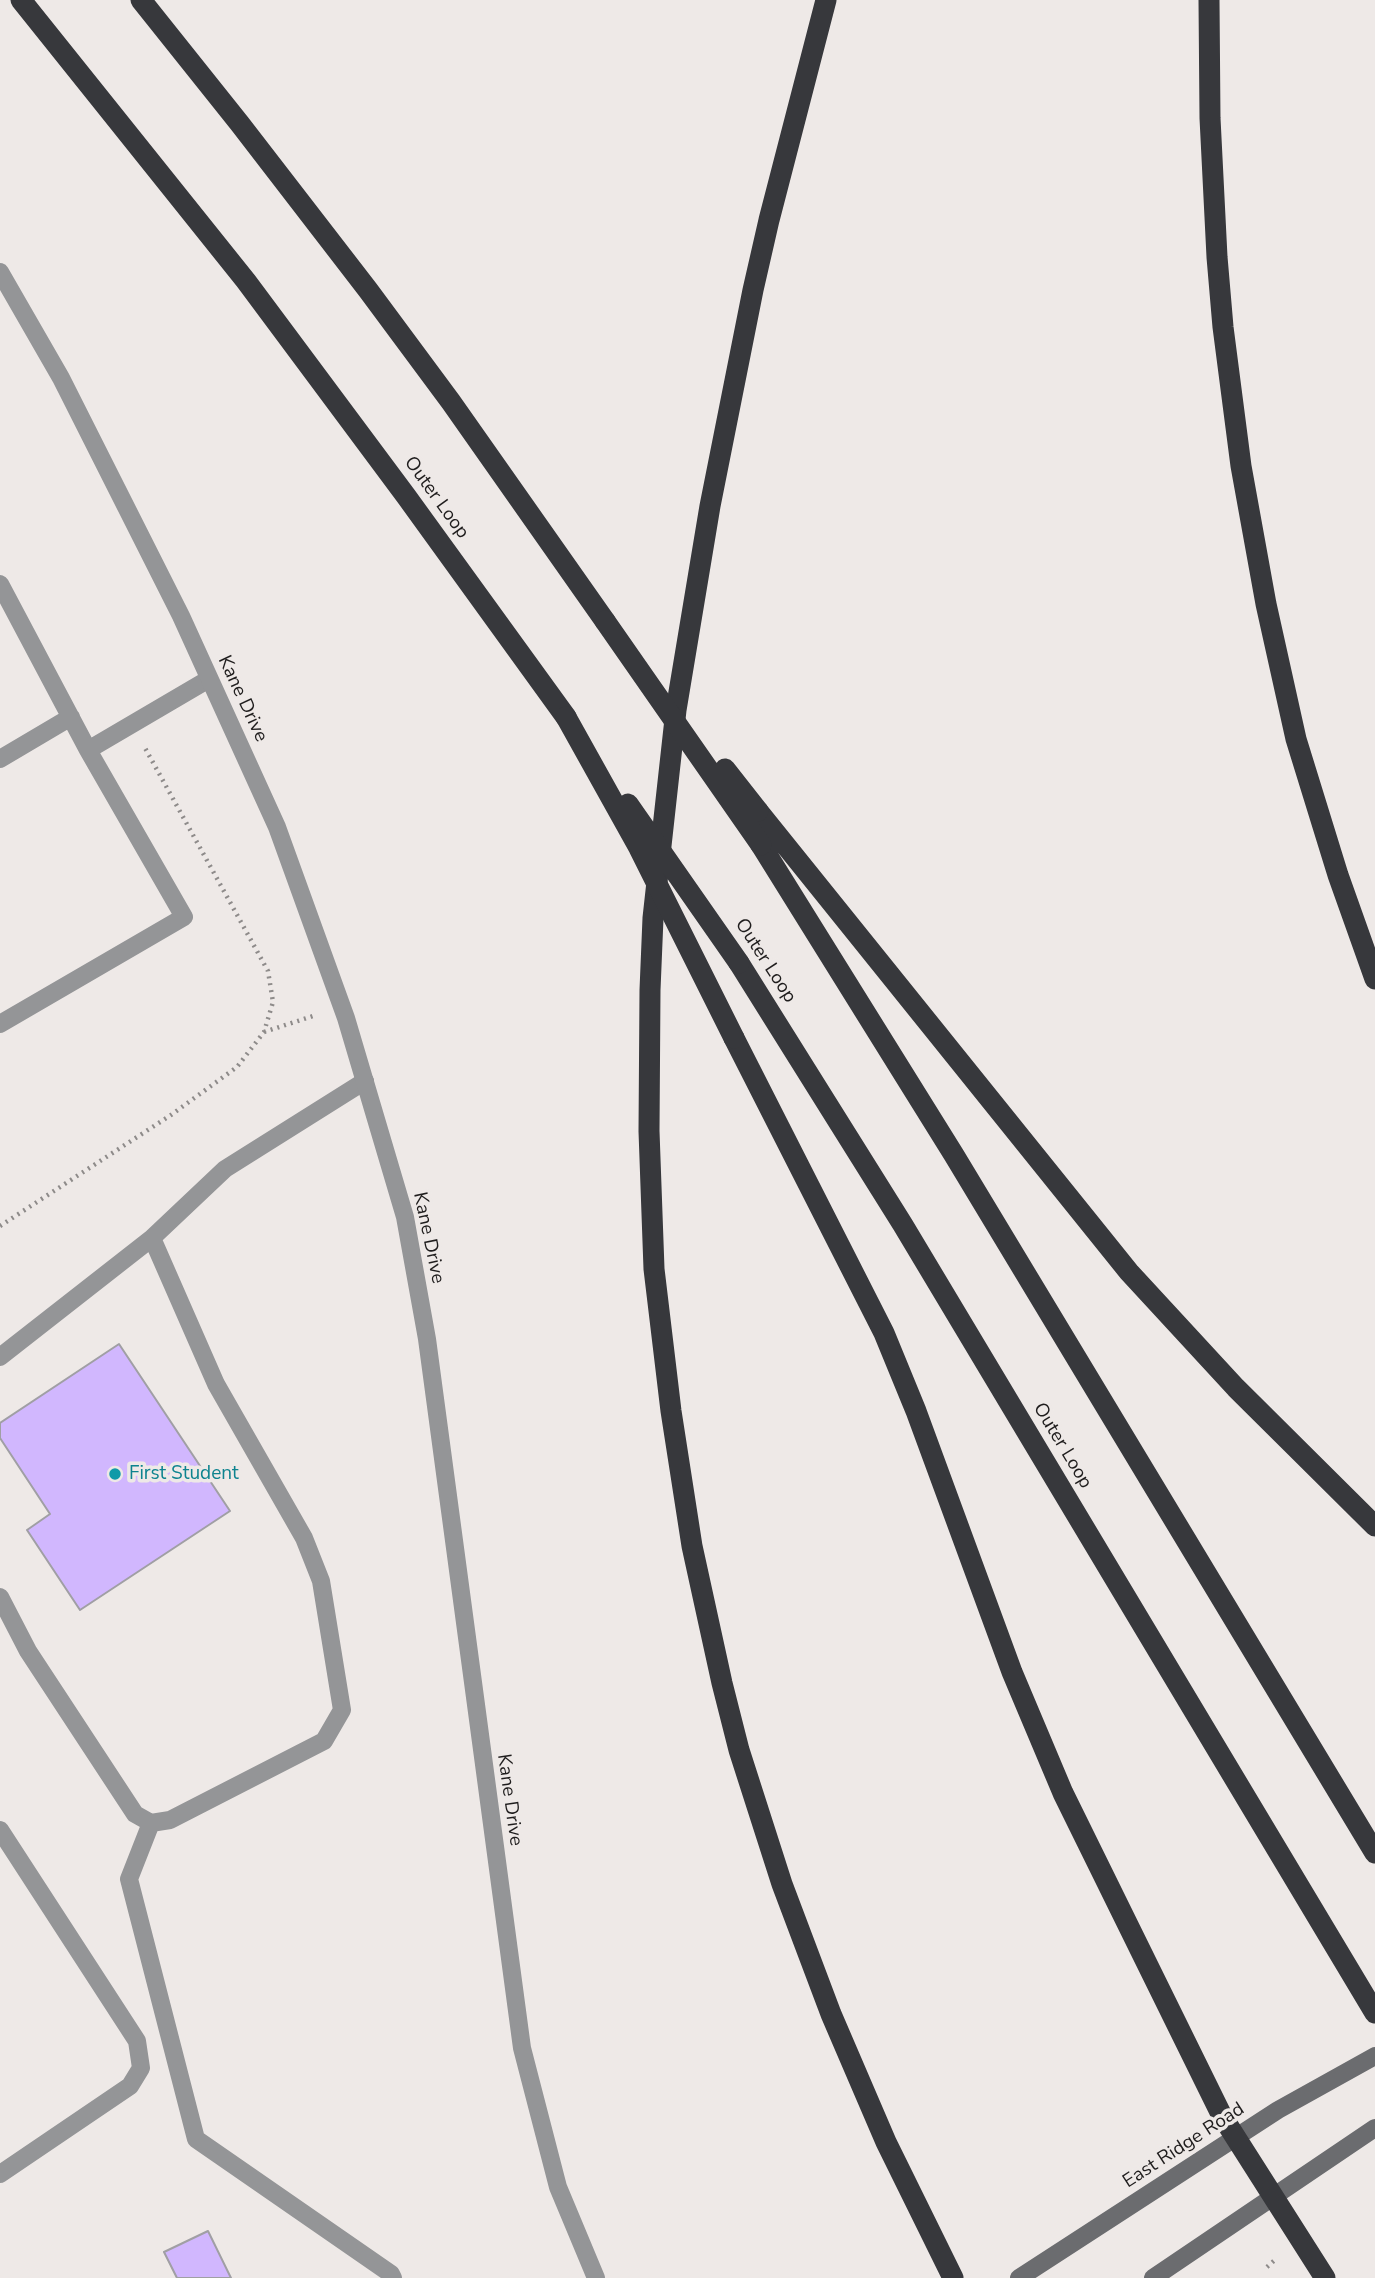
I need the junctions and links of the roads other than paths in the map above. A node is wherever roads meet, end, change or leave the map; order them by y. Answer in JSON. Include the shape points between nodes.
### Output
{"nodes":[{"id":1,"x":21,"y":0,"type":"edge"},
{"id":2,"x":141,"y":0,"type":"edge"},
{"id":3,"x":826,"y":0,"type":"edge"},
{"id":4,"x":1209,"y":0,"type":"edge"},
{"id":5,"x":0,"y":272,"type":"edge"},
{"id":6,"x":0,"y":584,"type":"edge"},
{"id":7,"x":605,"y":621,"type":"junction"},
{"id":8,"x":209,"y":678,"type":"junction"},
{"id":9,"x":71,"y":717,"type":"junction"},
{"id":10,"x":566,"y":717,"type":"junction"},
{"id":11,"x":88,"y":750,"type":"junction"},
{"id":12,"x":0,"y":759,"type":"edge"},
{"id":13,"x":1375,"y":979,"type":"edge"},
{"id":14,"x":0,"y":1024,"type":"edge"},
{"id":15,"x":365,"y":1081,"type":"junction"},
{"id":16,"x":152,"y":1238,"type":"junction"},
{"id":17,"x":0,"y":1357,"type":"edge"},
{"id":18,"x":1375,"y":1526,"type":"edge"},
{"id":19,"x":0,"y":1597,"type":"edge"},
{"id":20,"x":151,"y":1824,"type":"junction"},
{"id":21,"x":0,"y":1830,"type":"edge"},
{"id":22,"x":1375,"y":1853,"type":"edge"},
{"id":23,"x":1375,"y":2013,"type":"edge"},
{"id":24,"x":1375,"y":2056,"type":"edge"},
{"id":25,"x":1375,"y":2128,"type":"edge"},
{"id":26,"x":1235,"y":2138,"type":"junction"},
{"id":27,"x":0,"y":2174,"type":"edge"},
{"id":28,"x":1274,"y":2198,"type":"junction"},
{"id":29,"x":393,"y":2278,"type":"edge"},
{"id":30,"x":596,"y":2278,"type":"edge"},
{"id":31,"x":953,"y":2278,"type":"edge"},
{"id":32,"x":1019,"y":2278,"type":"edge"},
{"id":33,"x":1153,"y":2278,"type":"edge"},
{"id":34,"x":1325,"y":2278,"type":"edge"}],
"edges":[{"from":1,"to":10,"type":"highway","name":"Outer Loop","via":[[254,291]]},
{"from":2,"to":7,"type":"highway","via":[[368,290]]},
{"from":3,"to":31,"type":"highway","via":[[769,220],[686,641],[653,918],[649,1131],[654,1255],[680,1479],[703,1600],[760,1818],[835,2025]]},
{"from":4,"to":13,"type":"highway","via":[[1213,187],[1223,327],[1253,535],[1280,674],[1317,808]]},
{"from":5,"to":8,"type":"street","name":"Kane Drive","via":[[61,378]]},
{"from":6,"to":9,"type":"street"},
{"from":7,"to":18,"type":"highway","bridge":true,"via":[[1129,1272],[1236,1388]]},
{"from":7,"to":22,"type":"highway","bridge":true,"via":[[761,845],[954,1155]]},
{"from":8,"to":11,"type":"street"},
{"from":8,"to":15,"type":"street","name":"Kane Drive","via":[[277,827]]},
{"from":9,"to":11,"type":"street"},
{"from":9,"to":12,"type":"street"},
{"from":10,"to":23,"type":"highway","name":"Outer Loop","bridge":true,"via":[[739,962],[903,1225]]},
{"from":10,"to":26,"type":"highway","bridge":true,"via":[[639,848],[884,1333],[1045,1752]]},
{"from":11,"to":14,"type":"street","via":[[184,917]]},
{"from":15,"to":16,"type":"street","via":[[225,1169]]},
{"from":15,"to":30,"type":"street","name":"Kane Drive","via":[[405,1217],[427,1339],[522,2048],[558,2187]]},
{"from":16,"to":17,"type":"street"},
{"from":16,"to":20,"type":"street","via":[[216,1384],[304,1538],[321,1581],[342,1710],[324,1741],[170,1821]]},
{"from":19,"to":20,"type":"street","via":[[29,1651],[135,1814]]},
{"from":20,"to":29,"type":"street","via":[[129,1879],[196,2139]]},
{"from":21,"to":27,"type":"street","via":[[137,2041],[141,2068],[130,2086]]},
{"from":24,"to":26,"type":"main road","name":"East Ridge Road"},
{"from":25,"to":28,"type":"main road"},
{"from":26,"to":28,"type":"highway"},
{"from":26,"to":32,"type":"main road","name":"East Ridge Road"},
{"from":28,"to":33,"type":"main road"},
{"from":28,"to":34,"type":"highway"}]}
